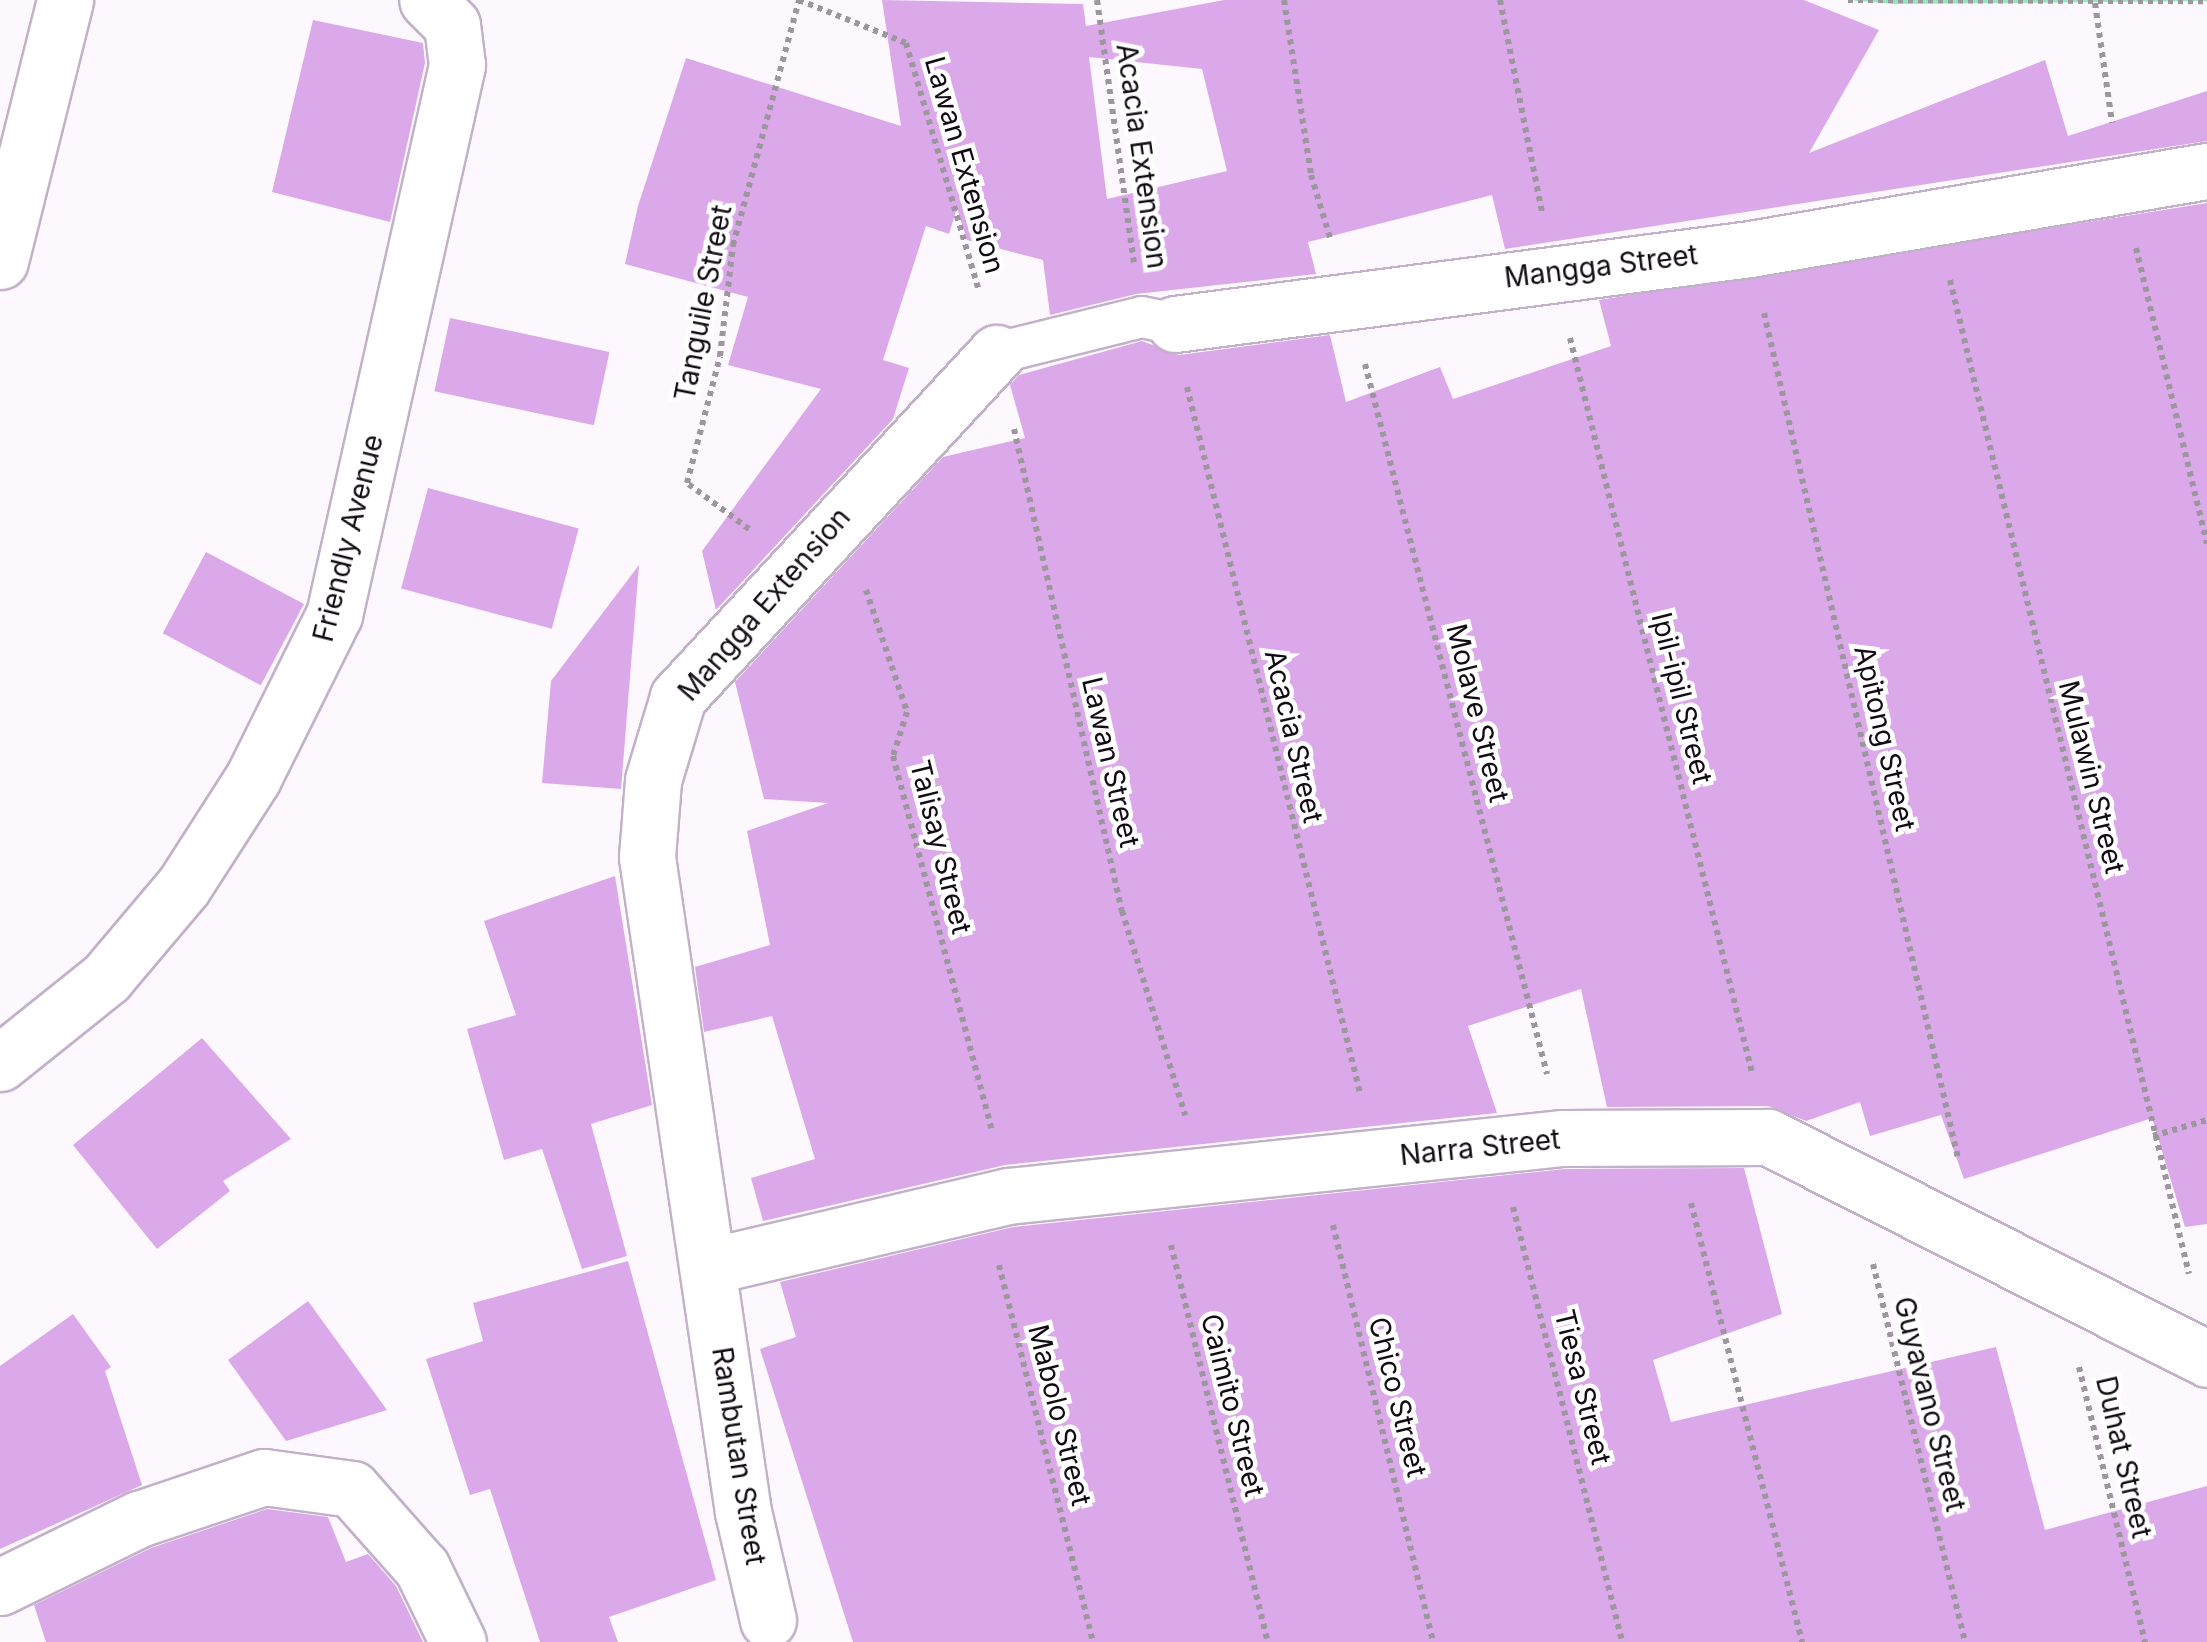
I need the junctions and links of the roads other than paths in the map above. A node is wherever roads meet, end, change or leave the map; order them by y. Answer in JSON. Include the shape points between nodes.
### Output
{"nodes":[{"id":1,"x":65,"y":0,"type":"edge"},
{"id":2,"x":440,"y":13,"type":"edge"},
{"id":3,"x":2207,"y":171,"type":"edge"},
{"id":4,"x":0,"y":262,"type":"edge"},
{"id":5,"x":1158,"y":321,"type":"joint"},
{"id":6,"x":997,"y":353,"type":"joint"},
{"id":7,"x":0,"y":1064,"type":"edge"},
{"id":8,"x":710,"y":1266,"type":"junction"},
{"id":9,"x":2207,"y":1359,"type":"edge"},
{"id":10,"x":0,"y":1587,"type":"edge"},
{"id":11,"x":774,"y":1631,"type":"edge"},
{"id":12,"x":458,"y":1642,"type":"edge"}],
"edges":[{"from":1,"to":4,"type":"street"},
{"from":2,"to":7,"type":"street","name":"Friendly Avenue","via":[[457,65],[334,614],[312,669],[183,888],[106,978]]},
{"from":3,"to":5,"type":"street","name":"Mangga Street","via":[[1750,249]]},
{"from":5,"to":6,"type":"lane","name":"Mangga Street"},
{"from":6,"to":8,"type":"street","name":"Mangga Extension","via":[[841,513],[678,697],[653,780],[646,858]]},
{"from":8,"to":9,"type":"street","name":"Narra Street","via":[[996,1198],[1563,1138],[1768,1137]]},
{"from":8,"to":11,"type":"street","name":"Rambutan Street","via":[[743,1512]]},
{"from":10,"to":12,"type":"street","via":[[139,1518],[264,1476],[352,1489],[422,1568]]}]}
